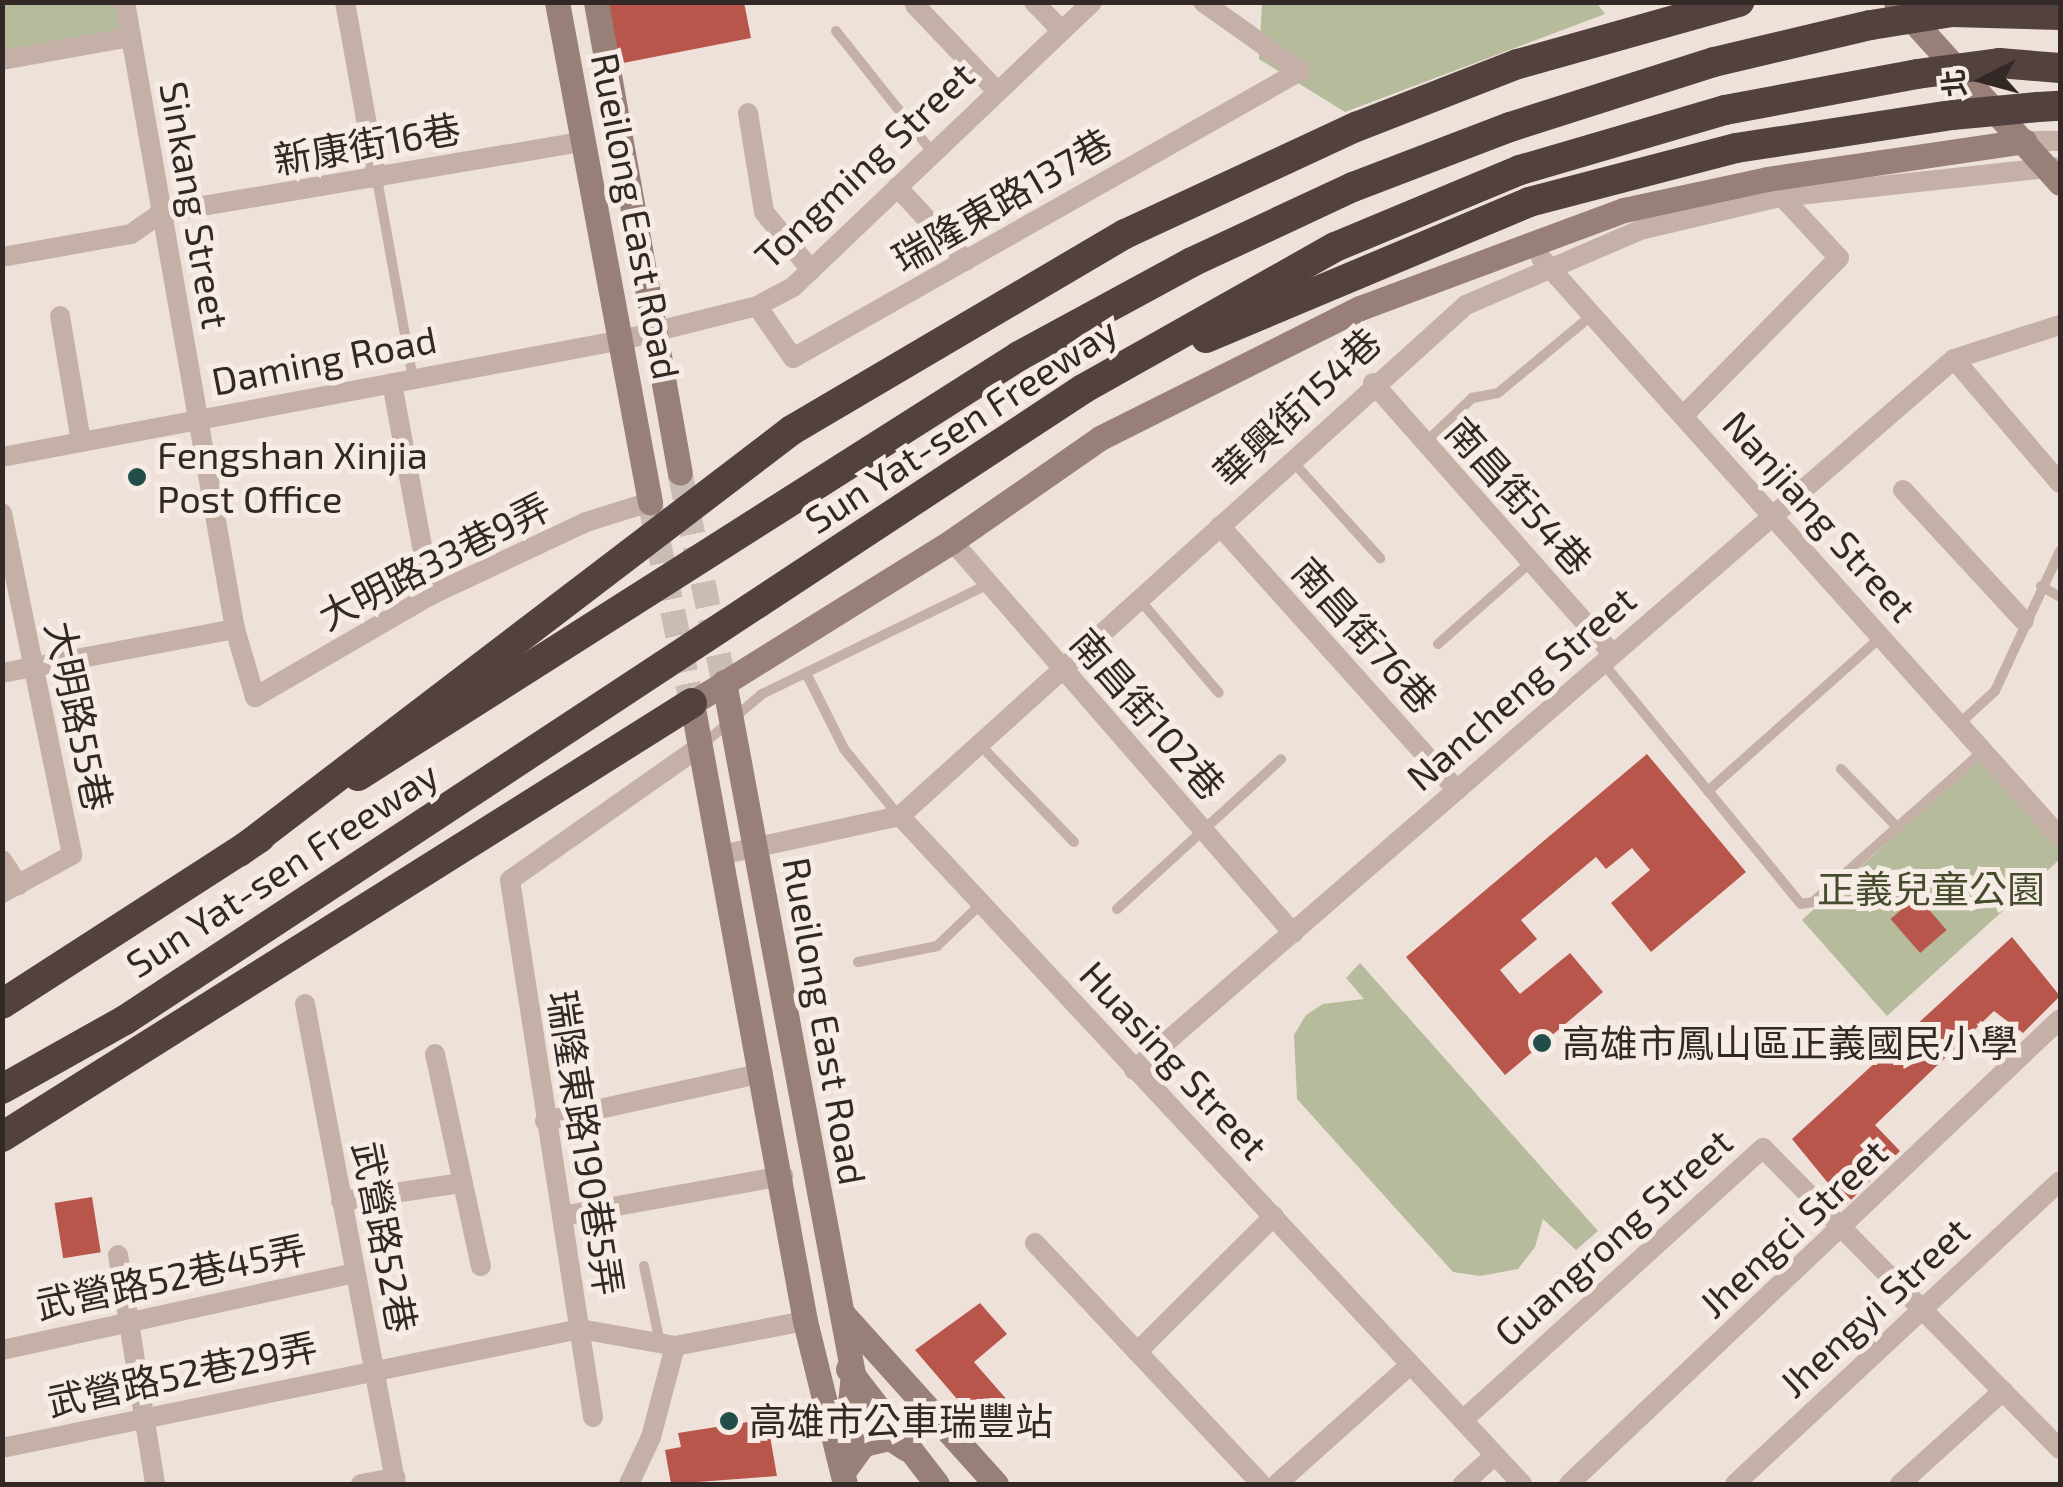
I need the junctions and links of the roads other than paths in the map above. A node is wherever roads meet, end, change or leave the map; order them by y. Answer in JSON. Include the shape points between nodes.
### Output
{"nodes":[{"id":1,"x":124,"y":2,"type":"edge"},
{"id":2,"x":345,"y":2,"type":"edge"},
{"id":3,"x":557,"y":2,"type":"edge"},
{"id":4,"x":596,"y":2,"type":"edge"},
{"id":5,"x":1034,"y":2,"type":"edge"},
{"id":6,"x":1092,"y":2,"type":"edge"},
{"id":7,"x":1203,"y":2,"type":"edge"},
{"id":8,"x":1739,"y":2,"type":"edge"},
{"id":9,"x":1896,"y":2,"type":"edge"},
{"id":10,"x":915,"y":5,"type":"dead end"},
{"id":11,"x":2060,"y":15,"type":"edge"},
{"id":12,"x":1061,"y":30,"type":"junction"},
{"id":13,"x":836,"y":32,"type":"dead end"},
{"id":14,"x":130,"y":37,"type":"junction"},
{"id":15,"x":2,"y":60,"type":"edge"},
{"id":16,"x":2060,"y":68,"type":"edge"},
{"id":17,"x":997,"y":91,"type":"junction"},
{"id":18,"x":2050,"y":106,"type":"edge"},
{"id":19,"x":748,"y":113,"type":"dead end"},
{"id":20,"x":2060,"y":141,"type":"edge"},
{"id":21,"x":583,"y":142,"type":"junction"},
{"id":22,"x":2024,"y":142,"type":"junction"},
{"id":23,"x":933,"y":153,"type":"junction"},
{"id":24,"x":2056,"y":172,"type":"edge"},
{"id":25,"x":377,"y":180,"type":"junction"},
{"id":26,"x":897,"y":187,"type":"junction"},
{"id":27,"x":1774,"y":188,"type":"junction"},
{"id":28,"x":162,"y":213,"type":"junction"},
{"id":29,"x":1526,"y":242,"type":"junction"},
{"id":30,"x":2,"y":257,"type":"edge"},
{"id":31,"x":966,"y":260,"type":"junction"},
{"id":32,"x":1549,"y":267,"type":"junction"},
{"id":33,"x":811,"y":270,"type":"junction"},
{"id":34,"x":757,"y":306,"type":"junction"},
{"id":35,"x":1592,"y":315,"type":"junction"},
{"id":36,"x":60,"y":316,"type":"dead end"},
{"id":37,"x":2060,"y":325,"type":"edge"},
{"id":38,"x":657,"y":331,"type":"junction"},
{"id":39,"x":622,"y":340,"type":"junction"},
{"id":40,"x":1954,"y":359,"type":"junction"},
{"id":41,"x":413,"y":379,"type":"junction"},
{"id":42,"x":392,"y":384,"type":"junction"},
{"id":43,"x":1373,"y":384,"type":"junction"},
{"id":44,"x":1083,"y":389,"type":"junction"},
{"id":45,"x":1683,"y":416,"type":"junction"},
{"id":46,"x":197,"y":420,"type":"junction"},
{"id":47,"x":80,"y":442,"type":"junction"},
{"id":48,"x":1425,"y":442,"type":"junction"},
{"id":49,"x":2,"y":456,"type":"edge"},
{"id":50,"x":1292,"y":461,"type":"junction"},
{"id":51,"x":680,"y":472,"type":"tunnel mouth"},
{"id":52,"x":2060,"y":484,"type":"edge"},
{"id":53,"x":1903,"y":490,"type":"dead end"},
{"id":54,"x":650,"y":502,"type":"joint"},
{"id":55,"x":2,"y":513,"type":"edge"},
{"id":56,"x":1772,"y":516,"type":"junction"},
{"id":57,"x":1220,"y":526,"type":"junction"},
{"id":58,"x":952,"y":540,"type":"junction"},
{"id":59,"x":2060,"y":551,"type":"edge"},
{"id":60,"x":1380,"y":558,"type":"dead end"},
{"id":61,"x":1531,"y":562,"type":"junction"},
{"id":62,"x":989,"y":584,"type":"junction"},
{"id":63,"x":2041,"y":586,"type":"junction"},
{"id":64,"x":431,"y":595,"type":"junction"},
{"id":65,"x":2060,"y":597,"type":"edge"},
{"id":66,"x":1139,"y":598,"type":"junction"},
{"id":67,"x":2024,"y":621,"type":"junction"},
{"id":68,"x":235,"y":629,"type":"junction"},
{"id":69,"x":1881,"y":637,"type":"junction"},
{"id":70,"x":1438,"y":644,"type":"dead end"},
{"id":71,"x":1608,"y":659,"type":"junction"},
{"id":72,"x":32,"y":667,"type":"junction"},
{"id":73,"x":1061,"y":668,"type":"junction"},
{"id":74,"x":2,"y":673,"type":"edge"},
{"id":75,"x":806,"y":673,"type":"junction"},
{"id":76,"x":724,"y":682,"type":"junction"},
{"id":77,"x":1218,"y":693,"type":"dead end"},
{"id":78,"x":255,"y":697,"type":"joint"},
{"id":79,"x":692,"y":703,"type":"junction"},
{"id":80,"x":730,"y":718,"type":"junction"},
{"id":81,"x":1959,"y":724,"type":"junction"},
{"id":82,"x":979,"y":744,"type":"junction"},
{"id":83,"x":701,"y":746,"type":"junction"},
{"id":84,"x":1984,"y":751,"type":"junction"},
{"id":85,"x":1281,"y":759,"type":"dead end"},
{"id":86,"x":1841,"y":769,"type":"dead end"},
{"id":87,"x":1458,"y":790,"type":"junction"},
{"id":88,"x":1708,"y":791,"type":"junction"},
{"id":89,"x":900,"y":816,"type":"junction"},
{"id":90,"x":1898,"y":827,"type":"junction"},
{"id":91,"x":1202,"y":829,"type":"junction"},
{"id":92,"x":2059,"y":832,"type":"edge"},
{"id":93,"x":1074,"y":842,"type":"dead end"},
{"id":94,"x":756,"y":850,"type":"junction"},
{"id":95,"x":238,"y":852,"type":"junction"},
{"id":96,"x":721,"y":855,"type":"junction"},
{"id":97,"x":2,"y":860,"type":"edge"},
{"id":98,"x":10,"y":889,"type":"edge"},
{"id":99,"x":981,"y":904,"type":"junction"},
{"id":100,"x":1117,"y":909,"type":"dead end"},
{"id":101,"x":1293,"y":933,"type":"junction"},
{"id":102,"x":858,"y":962,"type":"dead end"},
{"id":103,"x":2,"y":1004,"type":"edge"},
{"id":104,"x":305,"y":1004,"type":"dead end"},
{"id":105,"x":2060,"y":1019,"type":"edge"},
{"id":106,"x":435,"y":1054,"type":"dead end"},
{"id":107,"x":1134,"y":1070,"type":"junction"},
{"id":108,"x":763,"y":1073,"type":"junction"},
{"id":109,"x":2,"y":1089,"type":"edge"},
{"id":110,"x":544,"y":1121,"type":"junction"},
{"id":111,"x":2,"y":1137,"type":"edge"},
{"id":112,"x":783,"y":1176,"type":"junction"},
{"id":113,"x":2060,"y":1182,"type":"edge"},
{"id":114,"x":462,"y":1183,"type":"junction"},
{"id":115,"x":341,"y":1201,"type":"junction"},
{"id":116,"x":562,"y":1216,"type":"junction"},
{"id":117,"x":1274,"y":1216,"type":"junction"},
{"id":118,"x":1844,"y":1230,"type":"junction"},
{"id":119,"x":1035,"y":1242,"type":"dead end"},
{"id":120,"x":118,"y":1256,"type":"dead end"},
{"id":121,"x":481,"y":1266,"type":"dead end"},
{"id":122,"x":644,"y":1266,"type":"dead end"},
{"id":123,"x":355,"y":1273,"type":"junction"},
{"id":124,"x":1922,"y":1310,"type":"junction"},
{"id":125,"x":841,"y":1311,"type":"junction"},
{"id":126,"x":805,"y":1320,"type":"junction"},
{"id":127,"x":128,"y":1323,"type":"junction"},
{"id":128,"x":580,"y":1329,"type":"junction"},
{"id":129,"x":668,"y":1346,"type":"junction"},
{"id":130,"x":2,"y":1350,"type":"edge"},
{"id":131,"x":1137,"y":1352,"type":"junction"},
{"id":132,"x":1410,"y":1366,"type":"junction"},
{"id":133,"x":376,"y":1368,"type":"junction"},
{"id":134,"x":888,"y":1368,"type":"junction"},
{"id":135,"x":852,"y":1374,"type":"junction"},
{"id":136,"x":820,"y":1381,"type":"junction"},
{"id":137,"x":2003,"y":1391,"type":"junction"},
{"id":138,"x":144,"y":1417,"type":"junction"},
{"id":139,"x":594,"y":1417,"type":"dead end"},
{"id":140,"x":1463,"y":1420,"type":"junction"},
{"id":141,"x":2,"y":1448,"type":"edge"},
{"id":142,"x":2060,"y":1449,"type":"edge"},
{"id":143,"x":906,"y":1450,"type":"junction"},
{"id":144,"x":1494,"y":1456,"type":"junction"},
{"id":145,"x":844,"y":1478,"type":"edge"},
{"id":146,"x":395,"y":1481,"type":"edge"},
{"id":147,"x":155,"y":1484,"type":"edge"},
{"id":148,"x":361,"y":1484,"type":"edge"},
{"id":149,"x":626,"y":1484,"type":"edge"},
{"id":150,"x":938,"y":1484,"type":"edge"},
{"id":151,"x":996,"y":1484,"type":"edge"},
{"id":152,"x":1261,"y":1484,"type":"edge"},
{"id":153,"x":1277,"y":1484,"type":"edge"},
{"id":154,"x":1463,"y":1484,"type":"edge"},
{"id":155,"x":1522,"y":1484,"type":"edge"},
{"id":156,"x":1569,"y":1484,"type":"edge"},
{"id":157,"x":1735,"y":1484,"type":"edge"},
{"id":158,"x":1900,"y":1484,"type":"edge"}],
"edges":[{"from":1,"to":14,"type":"street","name":"Sinkang Street"},
{"from":2,"to":25,"type":"street"},
{"from":3,"to":21,"type":"street","name":"Rueilong East Road"},
{"from":4,"to":38,"type":"street","name":"Rueilong East Road"},
{"from":5,"to":12,"type":"street"},
{"from":6,"to":12,"type":"street","name":"Tongming Street"},
{"from":7,"to":31,"type":"street","name":"瑞隆東路137巷","via":[[1300,71]]},
{"from":8,"to":95,"type":"highway","bridge":true,"via":[[1518,64],[1356,127],[1125,234],[792,430]]},
{"from":9,"to":22,"type":"street"},
{"from":10,"to":17,"type":"street"},
{"from":11,"to":95,"type":"highway","name":"Sun Yat-sen Freeway","bridge":true,"via":[[1952,12],[1714,62],[1510,127],[1353,187],[1192,262],[1018,356]]},
{"from":12,"to":17,"type":"street","name":"Tongming Street"},
{"from":13,"to":23,"type":"lane"},
{"from":14,"to":15,"type":"street"},
{"from":14,"to":28,"type":"street","name":"Sinkang Street"},
{"from":16,"to":44,"type":"highway","name":"Sun Yat-sen Freeway","bridge":true,"via":[[1998,63],[1725,110],[1520,170],[1335,247]]},
{"from":17,"to":23,"type":"street","name":"Tongming Street"},
{"from":18,"to":44,"type":"highway","bridge":true,"via":[[1736,148],[1529,202]]},
{"from":19,"to":33,"type":"street","via":[[764,212]]},
{"from":20,"to":22,"type":"street"},
{"from":21,"to":25,"type":"street","name":"新康街16巷"},
{"from":21,"to":39,"type":"street","name":"Rueilong East Road"},
{"from":22,"to":24,"type":"street"},
{"from":22,"to":27,"type":"street"},
{"from":23,"to":26,"type":"street","name":"Tongming Street"},
{"from":24,"to":27,"type":"street","name":"華興街154巷"},
{"from":25,"to":28,"type":"street","name":"新康街16巷"},
{"from":25,"to":41,"type":"lane"},
{"from":26,"to":31,"type":"street"},
{"from":26,"to":33,"type":"street","name":"Tongming Street"},
{"from":27,"to":29,"type":"street","via":[[1624,210]]},
{"from":27,"to":32,"type":"street","name":"華興街154巷"},
{"from":27,"to":45,"type":"street","via":[[1840,258]]},
{"from":28,"to":30,"type":"street","name":"新康街16巷","via":[[131,234]]},
{"from":28,"to":46,"type":"street","name":"Sinkang Street"},
{"from":29,"to":32,"type":"street","name":"Nanjiang Street"},
{"from":29,"to":58,"type":"street","via":[[1360,308],[1151,408]]},
{"from":31,"to":34,"type":"street","name":"瑞隆東路137巷","via":[[793,358]]},
{"from":32,"to":35,"type":"street","name":"Nanjiang Street"},
{"from":32,"to":43,"type":"street","name":"華興街154巷","via":[[1448,316]]},
{"from":33,"to":34,"type":"street","name":"Tongming Street"},
{"from":34,"to":38,"type":"street","name":"Tongming Street"},
{"from":35,"to":45,"type":"street","name":"Nanjiang Street"},
{"from":35,"to":48,"type":"lane","via":[[1498,393],[1472,398]]},
{"from":36,"to":47,"type":"street"},
{"from":37,"to":40,"type":"street"},
{"from":38,"to":39,"type":"street","name":"Daming Road"},
{"from":38,"to":51,"type":"street","name":"Rueilong East Road"},
{"from":39,"to":41,"type":"street","name":"Daming Road"},
{"from":39,"to":54,"type":"street","name":"Rueilong East Road"},
{"from":40,"to":52,"type":"street"},
{"from":40,"to":56,"type":"street","name":"Nancheng Street"},
{"from":41,"to":42,"type":"street","name":"Daming Road"},
{"from":42,"to":46,"type":"street","name":"Daming Road"},
{"from":42,"to":64,"type":"street"},
{"from":43,"to":48,"type":"street","name":"南昌街54巷"},
{"from":43,"to":50,"type":"street","name":"華興街154巷"},
{"from":44,"to":109,"type":"highway","name":"Sun Yat-sen Freeway","via":[[125,1020]]},
{"from":45,"to":56,"type":"street","name":"Nanjiang Street"},
{"from":46,"to":47,"type":"street","name":"Daming Road"},
{"from":46,"to":68,"type":"street","name":"Sinkang Street"},
{"from":47,"to":49,"type":"street","name":"Daming Road"},
{"from":48,"to":61,"type":"street","name":"南昌街54巷"},
{"from":50,"to":57,"type":"street","name":"華興街154巷"},
{"from":50,"to":60,"type":"lane"},
{"from":53,"to":67,"type":"street"},
{"from":54,"to":64,"type":"street","name":"大明路33巷9弄","via":[[586,522]]},
{"from":55,"to":72,"type":"street","name":"大明路55巷"},
{"from":56,"to":69,"type":"street","name":"Nanjiang Street"},
{"from":56,"to":71,"type":"street","name":"Nancheng Street"},
{"from":57,"to":66,"type":"street","name":"華興街154巷"},
{"from":57,"to":87,"type":"street","name":"南昌街76巷"},
{"from":58,"to":62,"type":"street","name":"南昌街102巷"},
{"from":58,"to":76,"type":"street"},
{"from":59,"to":63,"type":"lane"},
{"from":61,"to":70,"type":"lane"},
{"from":61,"to":71,"type":"street","name":"南昌街54巷"},
{"from":62,"to":73,"type":"street","name":"南昌街102巷"},
{"from":62,"to":75,"type":"lane"},
{"from":63,"to":65,"type":"lane"},
{"from":63,"to":67,"type":"lane"},
{"from":64,"to":78,"type":"street","name":"大明路33巷9弄"},
{"from":66,"to":73,"type":"street","name":"華興街154巷"},
{"from":66,"to":77,"type":"lane"},
{"from":67,"to":81,"type":"lane","via":[[1995,691]]},
{"from":68,"to":72,"type":"street"},
{"from":68,"to":78,"type":"street","name":"Sinkang Street"},
{"from":69,"to":81,"type":"street","name":"Nanjiang Street"},
{"from":69,"to":88,"type":"lane"},
{"from":71,"to":87,"type":"street","name":"Nancheng Street"},
{"from":71,"to":88,"type":"lane"},
{"from":72,"to":74,"type":"street"},
{"from":72,"to":98,"type":"street","name":"大明路55巷","via":[[72,855]]},
{"from":73,"to":82,"type":"street","name":"華興街154巷"},
{"from":73,"to":91,"type":"street","name":"南昌街102巷"},
{"from":75,"to":80,"type":"lane"},
{"from":75,"to":89,"type":"lane","via":[[844,749]]},
{"from":76,"to":79,"type":"street"},
{"from":76,"to":80,"type":"street","name":"Rueilong East Road"},
{"from":79,"to":83,"type":"street","name":"Rueilong East Road"},
{"from":79,"to":111,"type":"highway"},
{"from":80,"to":83,"type":"lane"},
{"from":80,"to":94,"type":"street","name":"Rueilong East Road"},
{"from":81,"to":84,"type":"street","name":"Nanjiang Street"},
{"from":82,"to":89,"type":"street","name":"華興街154巷"},
{"from":82,"to":93,"type":"lane"},
{"from":83,"to":96,"type":"street","name":"Rueilong East Road"},
{"from":83,"to":110,"type":"street","name":"瑞隆東路190巷5弄","via":[[510,880]]},
{"from":84,"to":90,"type":"lane"},
{"from":84,"to":92,"type":"street","name":"Nanjiang Street"},
{"from":85,"to":91,"type":"lane"},
{"from":86,"to":90,"type":"lane"},
{"from":87,"to":101,"type":"street","name":"Nancheng Street"},
{"from":88,"to":90,"type":"lane","via":[[1806,905]]},
{"from":89,"to":94,"type":"street"},
{"from":89,"to":99,"type":"street","name":"Huasing Street"},
{"from":91,"to":100,"type":"lane"},
{"from":91,"to":101,"type":"street","name":"南昌街102巷"},
{"from":94,"to":96,"type":"street"},
{"from":94,"to":125,"type":"street","name":"Rueilong East Road"},
{"from":95,"to":103,"type":"highway","name":"Sun Yat-sen Freeway"},
{"from":96,"to":108,"type":"street","name":"Rueilong East Road"},
{"from":97,"to":98,"type":"street"},
{"from":99,"to":102,"type":"lane","via":[[937,946]]},
{"from":99,"to":107,"type":"street","name":"Huasing Street"},
{"from":101,"to":107,"type":"street","name":"Nancheng Street"},
{"from":104,"to":115,"type":"street","name":"武營路52巷"},
{"from":105,"to":118,"type":"street","name":"Jhengci Street"},
{"from":106,"to":114,"type":"street"},
{"from":107,"to":117,"type":"street","name":"Huasing Street"},
{"from":108,"to":110,"type":"street"},
{"from":108,"to":112,"type":"street","name":"Rueilong East Road"},
{"from":110,"to":116,"type":"street","name":"瑞隆東路190巷5弄"},
{"from":112,"to":116,"type":"street"},
{"from":112,"to":126,"type":"street","name":"Rueilong East Road"},
{"from":113,"to":124,"type":"street","name":"Jhengyi Street"},
{"from":114,"to":115,"type":"street"},
{"from":114,"to":121,"type":"street"},
{"from":115,"to":123,"type":"street","name":"武營路52巷"},
{"from":116,"to":128,"type":"street","name":"瑞隆東路190巷5弄"},
{"from":117,"to":131,"type":"street"},
{"from":117,"to":132,"type":"street","name":"Huasing Street"},
{"from":118,"to":124,"type":"street","name":"Guangrong Street"},
{"from":118,"to":140,"type":"street","name":"Guangrong Street","via":[[1763,1148]]},
{"from":118,"to":156,"type":"street","name":"Jhengci Street"},
{"from":119,"to":131,"type":"street"},
{"from":120,"to":127,"type":"street"},
{"from":122,"to":129,"type":"lane"},
{"from":123,"to":127,"type":"street","name":"武營路52巷45弄"},
{"from":123,"to":133,"type":"street","name":"武營路52巷"},
{"from":124,"to":137,"type":"street","name":"Guangrong Street"},
{"from":124,"to":157,"type":"street","name":"Jhengyi Street"},
{"from":125,"to":134,"type":"street"},
{"from":125,"to":135,"type":"street","name":"Rueilong East Road"},
{"from":126,"to":129,"type":"street"},
{"from":126,"to":135,"type":"street"},
{"from":126,"to":136,"type":"street","name":"Rueilong East Road"},
{"from":127,"to":130,"type":"street","name":"武營路52巷45弄"},
{"from":127,"to":138,"type":"street"},
{"from":128,"to":129,"type":"street"},
{"from":128,"to":133,"type":"street","name":"武營路52巷29弄"},
{"from":128,"to":139,"type":"street","name":"瑞隆東路190巷5弄"},
{"from":129,"to":149,"type":"street","via":[[657,1420]]},
{"from":131,"to":152,"type":"street"},
{"from":132,"to":140,"type":"street","name":"Huasing Street"},
{"from":132,"to":153,"type":"street"},
{"from":133,"to":138,"type":"street","name":"武營路52巷29弄"},
{"from":133,"to":146,"type":"street","name":"武營路52巷"},
{"from":134,"to":135,"type":"street"},
{"from":134,"to":151,"type":"street"},
{"from":135,"to":136,"type":"street"},
{"from":135,"to":143,"type":"street"},
{"from":135,"to":145,"type":"street"},
{"from":136,"to":145,"type":"street","name":"Rueilong East Road"},
{"from":137,"to":142,"type":"street","name":"Guangrong Street"},
{"from":137,"to":158,"type":"street"},
{"from":138,"to":141,"type":"street","name":"武營路52巷29弄"},
{"from":138,"to":147,"type":"street"},
{"from":140,"to":144,"type":"street","name":"Huasing Street"},
{"from":143,"to":145,"type":"street","via":[[890,1438],[863,1444]]},
{"from":143,"to":150,"type":"street"},
{"from":144,"to":154,"type":"street"},
{"from":144,"to":155,"type":"street","name":"Huasing Street"},
{"from":146,"to":148,"type":"street"}]}
